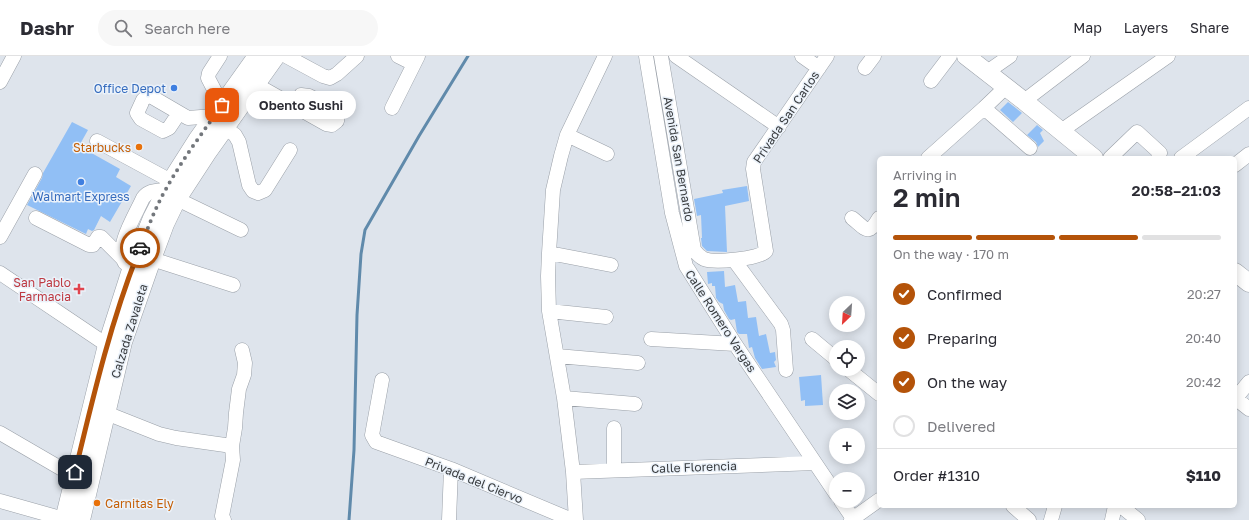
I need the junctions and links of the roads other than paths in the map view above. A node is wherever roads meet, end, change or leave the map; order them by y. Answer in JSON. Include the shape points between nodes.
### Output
{"nodes":[{"id":1,"x":14,"y":56,"type":"edge"},
{"id":2,"x":220,"y":56,"type":"edge"},
{"id":3,"x":255,"y":56,"type":"edge"},
{"id":4,"x":276,"y":56,"type":"edge"},
{"id":5,"x":286,"y":56,"type":"edge"},
{"id":6,"x":357,"y":56,"type":"edge"},
{"id":7,"x":398,"y":56,"type":"edge"},
{"id":8,"x":605,"y":56,"type":"edge"},
{"id":9,"x":646,"y":56,"type":"edge"},
{"id":10,"x":661,"y":56,"type":"edge"},
{"id":11,"x":676,"y":56,"type":"edge"},
{"id":12,"x":802,"y":56,"type":"edge"},
{"id":13,"x":827,"y":56,"type":"edge"},
{"id":14,"x":874,"y":56,"type":"edge"},
{"id":15,"x":950,"y":56,"type":"edge"},
{"id":16,"x":966,"y":56,"type":"edge"},
{"id":17,"x":1010,"y":56,"type":"edge"},
{"id":18,"x":1083,"y":56,"type":"edge"},
{"id":19,"x":1168,"y":56,"type":"edge"},
{"id":20,"x":416,"y":60,"type":"edge"},
{"id":21,"x":819,"y":68,"type":"junction"},
{"id":22,"x":866,"y":68,"type":"dead end"},
{"id":23,"x":987,"y":72,"type":"junction"},
{"id":24,"x":258,"y":81,"type":"junction"},
{"id":25,"x":931,"y":81,"type":"dead end"},
{"id":26,"x":0,"y":82,"type":"edge"},
{"id":27,"x":1006,"y":87,"type":"junction"},
{"id":28,"x":1024,"y":101,"type":"junction"},
{"id":29,"x":296,"y":103,"type":"dead end"},
{"id":30,"x":392,"y":108,"type":"dead end"},
{"id":31,"x":984,"y":108,"type":"junction"},
{"id":32,"x":1249,"y":108,"type":"edge"},
{"id":33,"x":220,"y":116,"type":"junction"},
{"id":34,"x":779,"y":127,"type":"junction"},
{"id":35,"x":1062,"y":131,"type":"junction"},
{"id":36,"x":568,"y":135,"type":"junction"},
{"id":37,"x":197,"y":140,"type":"junction"},
{"id":38,"x":97,"y":141,"type":"dead end"},
{"id":39,"x":1030,"y":148,"type":"dead end"},
{"id":40,"x":290,"y":150,"type":"dead end"},
{"id":41,"x":608,"y":154,"type":"dead end"},
{"id":42,"x":1249,"y":154,"type":"edge"},
{"id":43,"x":930,"y":156,"type":"edge"},
{"id":44,"x":1090,"y":156,"type":"edge"},
{"id":45,"x":1112,"y":156,"type":"edge"},
{"id":46,"x":1159,"y":156,"type":"edge"},
{"id":47,"x":1184,"y":156,"type":"edge"},
{"id":48,"x":1237,"y":163,"type":"edge"},
{"id":49,"x":35,"y":174,"type":"dead end"},
{"id":50,"x":171,"y":190,"type":"junction"},
{"id":51,"x":36,"y":218,"type":"dead end"},
{"id":52,"x":852,"y":218,"type":"dead end"},
{"id":53,"x":877,"y":221,"type":"edge"},
{"id":54,"x":241,"y":230,"type":"dead end"},
{"id":55,"x":0,"y":237,"type":"edge"},
{"id":56,"x":549,"y":253,"type":"junction"},
{"id":57,"x":152,"y":259,"type":"junction"},
{"id":58,"x":734,"y":260,"type":"junction"},
{"id":59,"x":126,"y":264,"type":"junction"},
{"id":60,"x":611,"y":265,"type":"dead end"},
{"id":61,"x":0,"y":273,"type":"edge"},
{"id":62,"x":233,"y":285,"type":"dead end"},
{"id":63,"x":549,"y":311,"type":"junction"},
{"id":64,"x":606,"y":317,"type":"dead end"},
{"id":65,"x":651,"y":339,"type":"dead end"},
{"id":66,"x":812,"y":339,"type":"dead end"},
{"id":67,"x":107,"y":344,"type":"junction"},
{"id":68,"x":735,"y":344,"type":"junction"},
{"id":69,"x":242,"y":350,"type":"dead end"},
{"id":70,"x":829,"y":353,"type":"edge"},
{"id":71,"x":557,"y":356,"type":"junction"},
{"id":72,"x":638,"y":363,"type":"dead end"},
{"id":73,"x":786,"y":370,"type":"dead end"},
{"id":74,"x":857,"y":376,"type":"edge"},
{"id":75,"x":382,"y":380,"type":"dead end"},
{"id":76,"x":1249,"y":382,"type":"edge"},
{"id":77,"x":877,"y":392,"type":"edge"},
{"id":78,"x":1237,"y":396,"type":"edge"},
{"id":79,"x":564,"y":398,"type":"junction"},
{"id":80,"x":1237,"y":400,"type":"edge"},
{"id":81,"x":635,"y":404,"type":"dead end"},
{"id":82,"x":1249,"y":409,"type":"edge"},
{"id":83,"x":106,"y":413,"type":"junction"},
{"id":84,"x":614,"y":428,"type":"dead end"},
{"id":85,"x":0,"y":433,"type":"edge"},
{"id":86,"x":232,"y":446,"type":"junction"},
{"id":87,"x":815,"y":463,"type":"junction"},
{"id":88,"x":451,"y":469,"type":"junction"},
{"id":89,"x":614,"y":470,"type":"junction"},
{"id":90,"x":573,"y":472,"type":"junction"},
{"id":91,"x":74,"y":476,"type":"junction"},
{"id":92,"x":829,"y":484,"type":"edge"},
{"id":93,"x":0,"y":501,"type":"edge"},
{"id":94,"x":877,"y":502,"type":"edge"},
{"id":95,"x":845,"y":508,"type":"edge"},
{"id":96,"x":1015,"y":508,"type":"edge"},
{"id":97,"x":1054,"y":508,"type":"edge"},
{"id":98,"x":1115,"y":508,"type":"edge"},
{"id":99,"x":1123,"y":508,"type":"edge"},
{"id":100,"x":70,"y":520,"type":"edge"},
{"id":101,"x":224,"y":520,"type":"edge"},
{"id":102,"x":449,"y":520,"type":"edge"},
{"id":103,"x":572,"y":520,"type":"edge"},
{"id":104,"x":576,"y":520,"type":"edge"},
{"id":105,"x":853,"y":520,"type":"edge"},
{"id":106,"x":1029,"y":520,"type":"edge"},
{"id":107,"x":1051,"y":520,"type":"edge"},
{"id":108,"x":1112,"y":520,"type":"edge"},
{"id":109,"x":1138,"y":520,"type":"edge"}],
"edges":[{"from":1,"to":26,"type":"street"},
{"from":2,"to":33,"type":"street","via":[[208,78]]},
{"from":3,"to":33,"type":"main road","name":"Calzada Zavaleta"},
{"from":4,"to":24,"type":"main road","name":"Calzada Zavaleta"},
{"from":5,"to":6,"type":"street","via":[[330,78]]},
{"from":7,"to":20,"type":"street"},
{"from":8,"to":36,"type":"street"},
{"from":9,"to":68,"type":"street","name":"Calle Romero Vargas","via":[[672,213],[684,261]]},
{"from":10,"to":58,"type":"street","name":"Avenida San Bernardo","via":[[694,250],[703,259]]},
{"from":11,"to":34,"type":"street"},
{"from":12,"to":21,"type":"street"},
{"from":13,"to":21,"type":"street","name":"Privada San Carlos"},
{"from":14,"to":22,"type":"street"},
{"from":15,"to":25,"type":"street"},
{"from":16,"to":23,"type":"main road"},
{"from":17,"to":23,"type":"street"},
{"from":18,"to":28,"type":"street"},
{"from":19,"to":35,"type":"street"},
{"from":20,"to":30,"type":"street"},
{"from":21,"to":34,"type":"street","name":"Privada San Carlos"},
{"from":23,"to":27,"type":"main road"},
{"from":24,"to":29,"type":"street"},
{"from":24,"to":33,"type":"main road","name":"Calzada Zavaleta"},
{"from":27,"to":28,"type":"main road"},
{"from":27,"to":31,"type":"street"},
{"from":28,"to":35,"type":"main road"},
{"from":31,"to":39,"type":"street"},
{"from":31,"to":43,"type":"street"},
{"from":32,"to":47,"type":"street"},
{"from":33,"to":37,"type":"main road","name":"Calzada Zavaleta"},
{"from":33,"to":37,"type":"street","via":[[184,115]]},
{"from":33,"to":40,"type":"street","via":[[239,142],[249,185],[253,191],[258,193],[264,190]]},
{"from":33,"to":50,"type":"main road","name":"Calzada Zavaleta"},
{"from":34,"to":58,"type":"street","name":"Privada San Carlos","via":[[754,162],[753,169],[766,251],[761,255]]},
{"from":35,"to":44,"type":"main road"},
{"from":36,"to":41,"type":"street"},
{"from":36,"to":56,"type":"street","via":[[553,190]]},
{"from":37,"to":50,"type":"main road","name":"Calzada Zavaleta"},
{"from":38,"to":50,"type":"street"},
{"from":42,"to":48,"type":"street"},
{"from":45,"to":46,"type":"street","via":[[1137,132],[1160,153]]},
{"from":49,"to":55,"type":"street"},
{"from":50,"to":54,"type":"street"},
{"from":50,"to":57,"type":"main road","name":"Calzada Zavaleta"},
{"from":50,"to":59,"type":"main road","name":"Calzada Zavaleta"},
{"from":51,"to":59,"type":"street","via":[[89,245],[101,237]]},
{"from":52,"to":53,"type":"street","via":[[870,230]]},
{"from":56,"to":60,"type":"street"},
{"from":56,"to":63,"type":"street"},
{"from":57,"to":62,"type":"street"},
{"from":57,"to":83,"type":"main road","name":"Calzada Zavaleta","via":[[123,342]]},
{"from":58,"to":73,"type":"street","via":[[781,324]]},
{"from":59,"to":67,"type":"main road","name":"Calzada Zavaleta"},
{"from":61,"to":67,"type":"street"},
{"from":63,"to":64,"type":"street"},
{"from":63,"to":71,"type":"street"},
{"from":65,"to":68,"type":"street"},
{"from":66,"to":70,"type":"street"},
{"from":67,"to":91,"type":"main road","name":"Calzada Zavaleta"},
{"from":68,"to":87,"type":"street","name":"Calle Romero Vargas"},
{"from":69,"to":86,"type":"street","via":[[244,375],[239,389]]},
{"from":71,"to":72,"type":"street"},
{"from":71,"to":79,"type":"street"},
{"from":74,"to":77,"type":"street"},
{"from":75,"to":88,"type":"street","name":"Privada del Ciervo","via":[[372,435],[376,442]]},
{"from":76,"to":78,"type":"street"},
{"from":79,"to":81,"type":"street"},
{"from":79,"to":90,"type":"street"},
{"from":80,"to":82,"type":"street"},
{"from":83,"to":86,"type":"street","via":[[159,434]]},
{"from":83,"to":100,"type":"main road","name":"Calzada Zavaleta"},
{"from":84,"to":89,"type":"street"},
{"from":85,"to":91,"type":"street"},
{"from":86,"to":101,"type":"street","via":[[233,460],[222,516]]},
{"from":87,"to":89,"type":"street","name":"Calle Florencia"},
{"from":87,"to":92,"type":"street","name":"Calle Romero Vargas"},
{"from":88,"to":102,"type":"street"},
{"from":88,"to":103,"type":"street","name":"Privada del Ciervo"},
{"from":89,"to":90,"type":"street","name":"Calle Florencia"},
{"from":90,"to":104,"type":"street"},
{"from":91,"to":100,"type":"main road","name":"Calzada Zavaleta"},
{"from":93,"to":100,"type":"street"},
{"from":94,"to":105,"type":"street"},
{"from":95,"to":105,"type":"street"},
{"from":96,"to":106,"type":"street"},
{"from":97,"to":107,"type":"street"},
{"from":98,"to":108,"type":"street"},
{"from":99,"to":109,"type":"street"}]}
